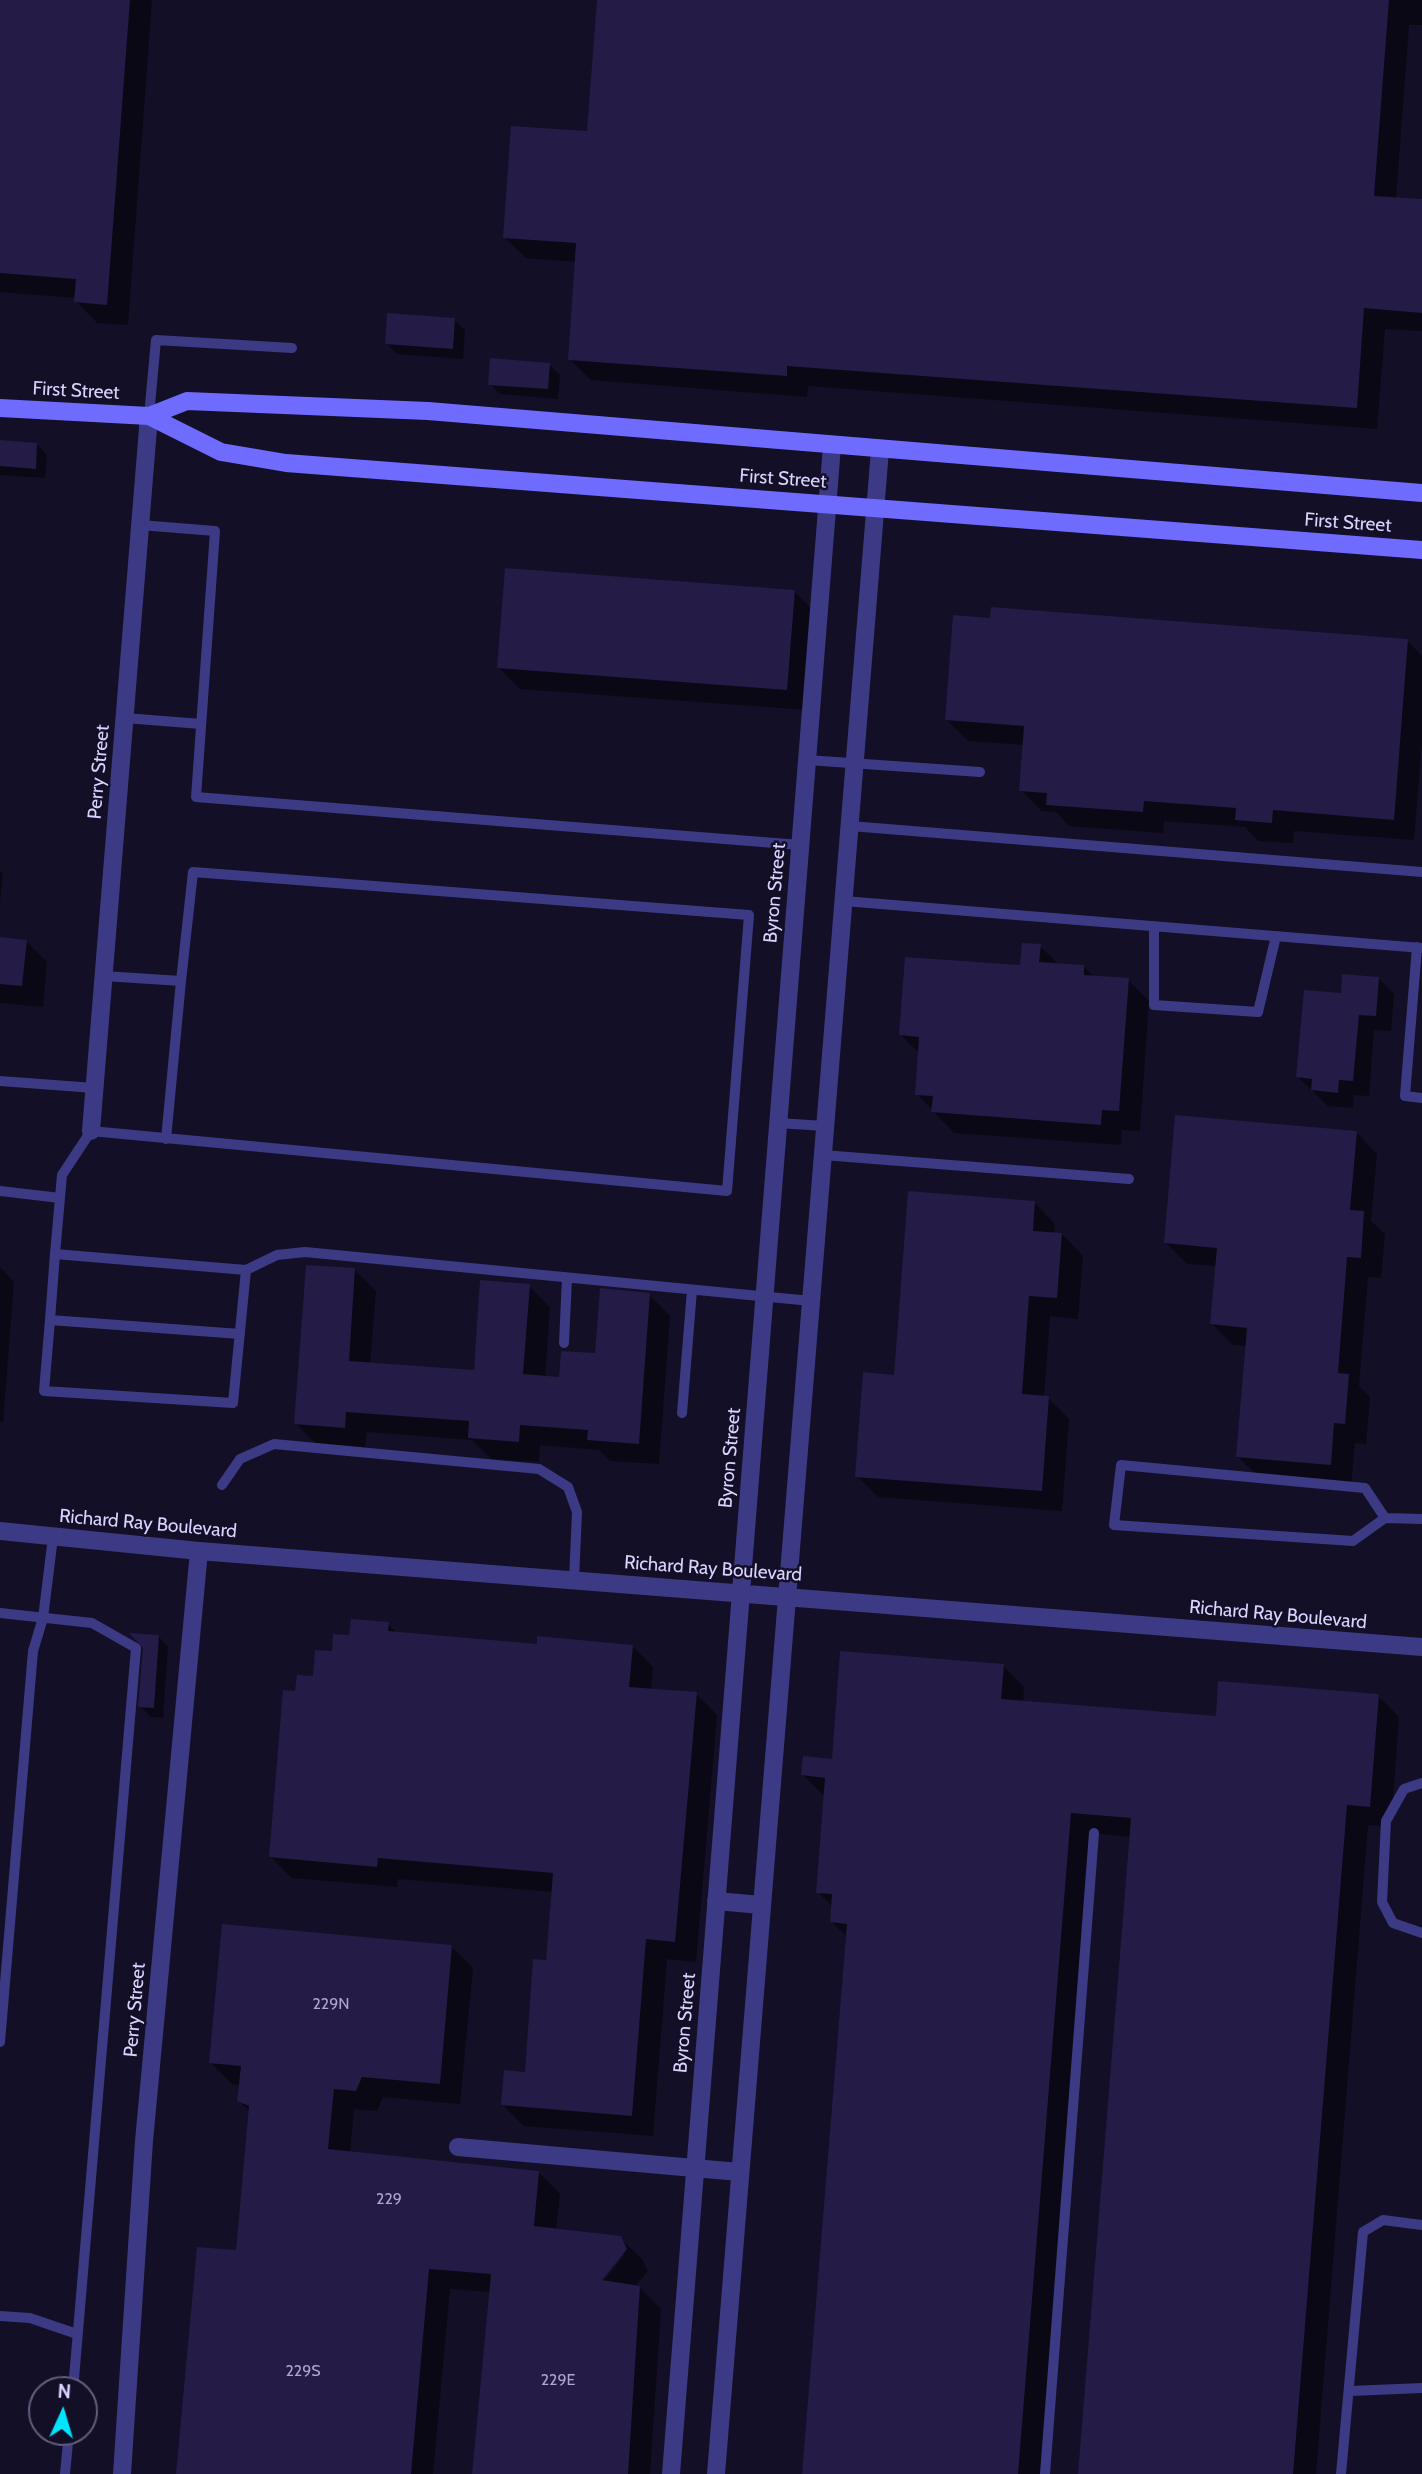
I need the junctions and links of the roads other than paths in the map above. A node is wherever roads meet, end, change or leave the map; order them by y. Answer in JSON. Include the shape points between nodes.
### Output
{"nodes":[{"id":1,"x":292,"y":348,"type":"dead end"},
{"id":2,"x":0,"y":408,"type":"edge"},
{"id":3,"x":149,"y":416,"type":"junction"},
{"id":4,"x":832,"y":446,"type":"junction"},
{"id":5,"x":880,"y":450,"type":"junction"},
{"id":6,"x":1422,"y":493,"type":"edge"},
{"id":7,"x":827,"y":504,"type":"junction"},
{"id":8,"x":876,"y":508,"type":"junction"},
{"id":9,"x":140,"y":525,"type":"junction"},
{"id":10,"x":1422,"y":550,"type":"edge"},
{"id":11,"x":125,"y":718,"type":"junction"},
{"id":12,"x":201,"y":724,"type":"junction"},
{"id":13,"x":807,"y":760,"type":"junction"},
{"id":14,"x":856,"y":763,"type":"junction"},
{"id":15,"x":980,"y":772,"type":"dead end"},
{"id":16,"x":850,"y":825,"type":"junction"},
{"id":17,"x":800,"y":845,"type":"junction"},
{"id":18,"x":1422,"y":872,"type":"edge"},
{"id":19,"x":844,"y":901,"type":"junction"},
{"id":20,"x":1154,"y":926,"type":"junction"},
{"id":21,"x":1276,"y":936,"type":"junction"},
{"id":22,"x":1420,"y":947,"type":"edge"},
{"id":23,"x":104,"y":976,"type":"junction"},
{"id":24,"x":181,"y":981,"type":"junction"},
{"id":25,"x":0,"y":1081,"type":"edge"},
{"id":26,"x":94,"y":1088,"type":"junction"},
{"id":27,"x":1422,"y":1098,"type":"edge"},
{"id":28,"x":778,"y":1122,"type":"junction"},
{"id":29,"x":825,"y":1126,"type":"junction"},
{"id":30,"x":91,"y":1131,"type":"junction"},
{"id":31,"x":166,"y":1139,"type":"junction"},
{"id":32,"x":823,"y":1155,"type":"junction"},
{"id":33,"x":1129,"y":1179,"type":"dead end"},
{"id":34,"x":0,"y":1191,"type":"edge"},
{"id":35,"x":60,"y":1198,"type":"junction"},
{"id":36,"x":55,"y":1254,"type":"junction"},
{"id":37,"x":246,"y":1270,"type":"junction"},
{"id":38,"x":567,"y":1278,"type":"junction"},
{"id":39,"x":692,"y":1290,"type":"junction"},
{"id":40,"x":764,"y":1297,"type":"junction"},
{"id":41,"x":811,"y":1301,"type":"junction"},
{"id":42,"x":50,"y":1320,"type":"junction"},
{"id":43,"x":240,"y":1334,"type":"junction"},
{"id":44,"x":564,"y":1343,"type":"dead end"},
{"id":45,"x":682,"y":1413,"type":"dead end"},
{"id":46,"x":222,"y":1485,"type":"dead end"},
{"id":47,"x":1385,"y":1518,"type":"junction"},
{"id":48,"x":1422,"y":1519,"type":"edge"},
{"id":49,"x":0,"y":1531,"type":"edge"},
{"id":50,"x":53,"y":1536,"type":"junction"},
{"id":51,"x":199,"y":1551,"type":"junction"},
{"id":52,"x":574,"y":1580,"type":"junction"},
{"id":53,"x":739,"y":1593,"type":"junction"},
{"id":54,"x":787,"y":1596,"type":"junction"},
{"id":55,"x":0,"y":1613,"type":"edge"},
{"id":56,"x":43,"y":1618,"type":"junction"},
{"id":57,"x":1422,"y":1647,"type":"edge"},
{"id":58,"x":1422,"y":1783,"type":"edge"},
{"id":59,"x":1094,"y":1833,"type":"dead end"},
{"id":60,"x":716,"y":1901,"type":"junction"},
{"id":61,"x":761,"y":1905,"type":"junction"},
{"id":62,"x":1422,"y":1933,"type":"edge"},
{"id":63,"x":0,"y":2042,"type":"edge"},
{"id":64,"x":458,"y":2147,"type":"dead end"},
{"id":65,"x":695,"y":2168,"type":"junction"},
{"id":66,"x":739,"y":2172,"type":"junction"},
{"id":67,"x":1422,"y":2225,"type":"edge"},
{"id":68,"x":0,"y":2316,"type":"edge"},
{"id":69,"x":77,"y":2334,"type":"junction"},
{"id":70,"x":74,"y":2376,"type":"edge"},
{"id":71,"x":1422,"y":2388,"type":"edge"},
{"id":72,"x":1349,"y":2391,"type":"junction"},
{"id":73,"x":68,"y":2446,"type":"edge"},
{"id":74,"x":65,"y":2474,"type":"edge"},
{"id":75,"x":122,"y":2474,"type":"edge"},
{"id":76,"x":671,"y":2474,"type":"edge"},
{"id":77,"x":716,"y":2474,"type":"edge"},
{"id":78,"x":1045,"y":2474,"type":"edge"},
{"id":79,"x":1341,"y":2474,"type":"edge"}],
"edges":[{"from":1,"to":3,"type":"lane","via":[[156,340]]},
{"from":2,"to":3,"type":"street","name":"First Street"},
{"from":3,"to":4,"type":"street","name":"First Street","via":[[187,401],[428,411]]},
{"from":3,"to":7,"type":"street","name":"First Street","via":[[221,453],[286,463]]},
{"from":3,"to":9,"type":"street","name":"Perry Street"},
{"from":4,"to":5,"type":"street","name":"First Street"},
{"from":4,"to":7,"type":"street","name":"Byron Street"},
{"from":5,"to":6,"type":"street","name":"First Street"},
{"from":5,"to":8,"type":"street"},
{"from":7,"to":8,"type":"street","name":"First Street"},
{"from":7,"to":13,"type":"street","name":"Byron Street"},
{"from":8,"to":10,"type":"street","name":"First Street"},
{"from":8,"to":14,"type":"street"},
{"from":9,"to":11,"type":"street","name":"Perry Street"},
{"from":9,"to":12,"type":"lane","via":[[215,531]]},
{"from":11,"to":12,"type":"lane"},
{"from":11,"to":23,"type":"street","name":"Perry Street"},
{"from":12,"to":17,"type":"lane","via":[[196,797]]},
{"from":13,"to":14,"type":"lane"},
{"from":13,"to":17,"type":"street","name":"Byron Street"},
{"from":14,"to":15,"type":"lane"},
{"from":14,"to":16,"type":"street"},
{"from":16,"to":18,"type":"lane"},
{"from":16,"to":19,"type":"street"},
{"from":17,"to":28,"type":"street","name":"Byron Street"},
{"from":19,"to":20,"type":"lane"},
{"from":19,"to":29,"type":"street"},
{"from":20,"to":21,"type":"lane"},
{"from":20,"to":21,"type":"lane","via":[[1154,1004],[1258,1012]]},
{"from":21,"to":22,"type":"lane"},
{"from":22,"to":27,"type":"lane","via":[[1405,1096]]},
{"from":23,"to":24,"type":"lane"},
{"from":23,"to":26,"type":"street","name":"Perry Street"},
{"from":24,"to":31,"type":"lane"},
{"from":24,"to":31,"type":"lane","via":[[192,872],[749,915],[727,1191]]},
{"from":25,"to":26,"type":"lane"},
{"from":26,"to":30,"type":"street","name":"Perry Street"},
{"from":28,"to":29,"type":"lane"},
{"from":28,"to":40,"type":"street","name":"Byron Street"},
{"from":29,"to":32,"type":"street"},
{"from":30,"to":31,"type":"lane"},
{"from":30,"to":35,"type":"lane","via":[[62,1175]]},
{"from":32,"to":33,"type":"lane"},
{"from":32,"to":41,"type":"street"},
{"from":34,"to":35,"type":"lane"},
{"from":35,"to":36,"type":"lane"},
{"from":36,"to":37,"type":"lane"},
{"from":36,"to":42,"type":"lane"},
{"from":37,"to":38,"type":"lane","via":[[277,1255],[306,1252]]},
{"from":37,"to":43,"type":"lane"},
{"from":38,"to":39,"type":"lane"},
{"from":38,"to":44,"type":"lane"},
{"from":39,"to":40,"type":"lane"},
{"from":39,"to":45,"type":"lane"},
{"from":40,"to":41,"type":"lane"},
{"from":40,"to":53,"type":"street","name":"Byron Street"},
{"from":41,"to":54,"type":"street"},
{"from":42,"to":43,"type":"lane"},
{"from":42,"to":43,"type":"lane","via":[[44,1391],[233,1403]]},
{"from":46,"to":52,"type":"lane","via":[[240,1459],[274,1444],[539,1469],[568,1487],[577,1512]]},
{"from":47,"to":47,"type":"lane","via":[[1353,1541],[1114,1525],[1121,1465],[1365,1488]]},
{"from":47,"to":48,"type":"lane"},
{"from":49,"to":50,"type":"street","name":"Richard Ray Boulevard"},
{"from":50,"to":51,"type":"street","name":"Richard Ray Boulevard"},
{"from":50,"to":56,"type":"lane"},
{"from":51,"to":52,"type":"street","name":"Richard Ray Boulevard"},
{"from":51,"to":75,"type":"street","name":"Perry Street","via":[[144,2141]]},
{"from":52,"to":53,"type":"street","name":"Richard Ray Boulevard"},
{"from":53,"to":54,"type":"street","name":"Richard Ray Boulevard"},
{"from":53,"to":60,"type":"street","name":"Byron Street"},
{"from":54,"to":57,"type":"street","name":"Richard Ray Boulevard"},
{"from":54,"to":61,"type":"street"},
{"from":55,"to":56,"type":"lane"},
{"from":56,"to":63,"type":"lane","via":[[33,1651]]},
{"from":56,"to":69,"type":"lane","via":[[92,1623],[136,1648]]},
{"from":58,"to":62,"type":"lane","via":[[1404,1789],[1386,1821],[1382,1902],[1393,1923]]},
{"from":59,"to":78,"type":"lane"},
{"from":60,"to":61,"type":"street"},
{"from":60,"to":65,"type":"street","name":"Byron Street"},
{"from":61,"to":66,"type":"street"},
{"from":64,"to":65,"type":"street"},
{"from":65,"to":66,"type":"street"},
{"from":65,"to":76,"type":"street","name":"Byron Street"},
{"from":66,"to":77,"type":"street"},
{"from":67,"to":72,"type":"lane","via":[[1383,2220],[1363,2232]]},
{"from":68,"to":69,"type":"lane","via":[[30,2318]]},
{"from":69,"to":70,"type":"lane"},
{"from":71,"to":72,"type":"lane"},
{"from":72,"to":79,"type":"lane"},
{"from":73,"to":74,"type":"lane"}]}
